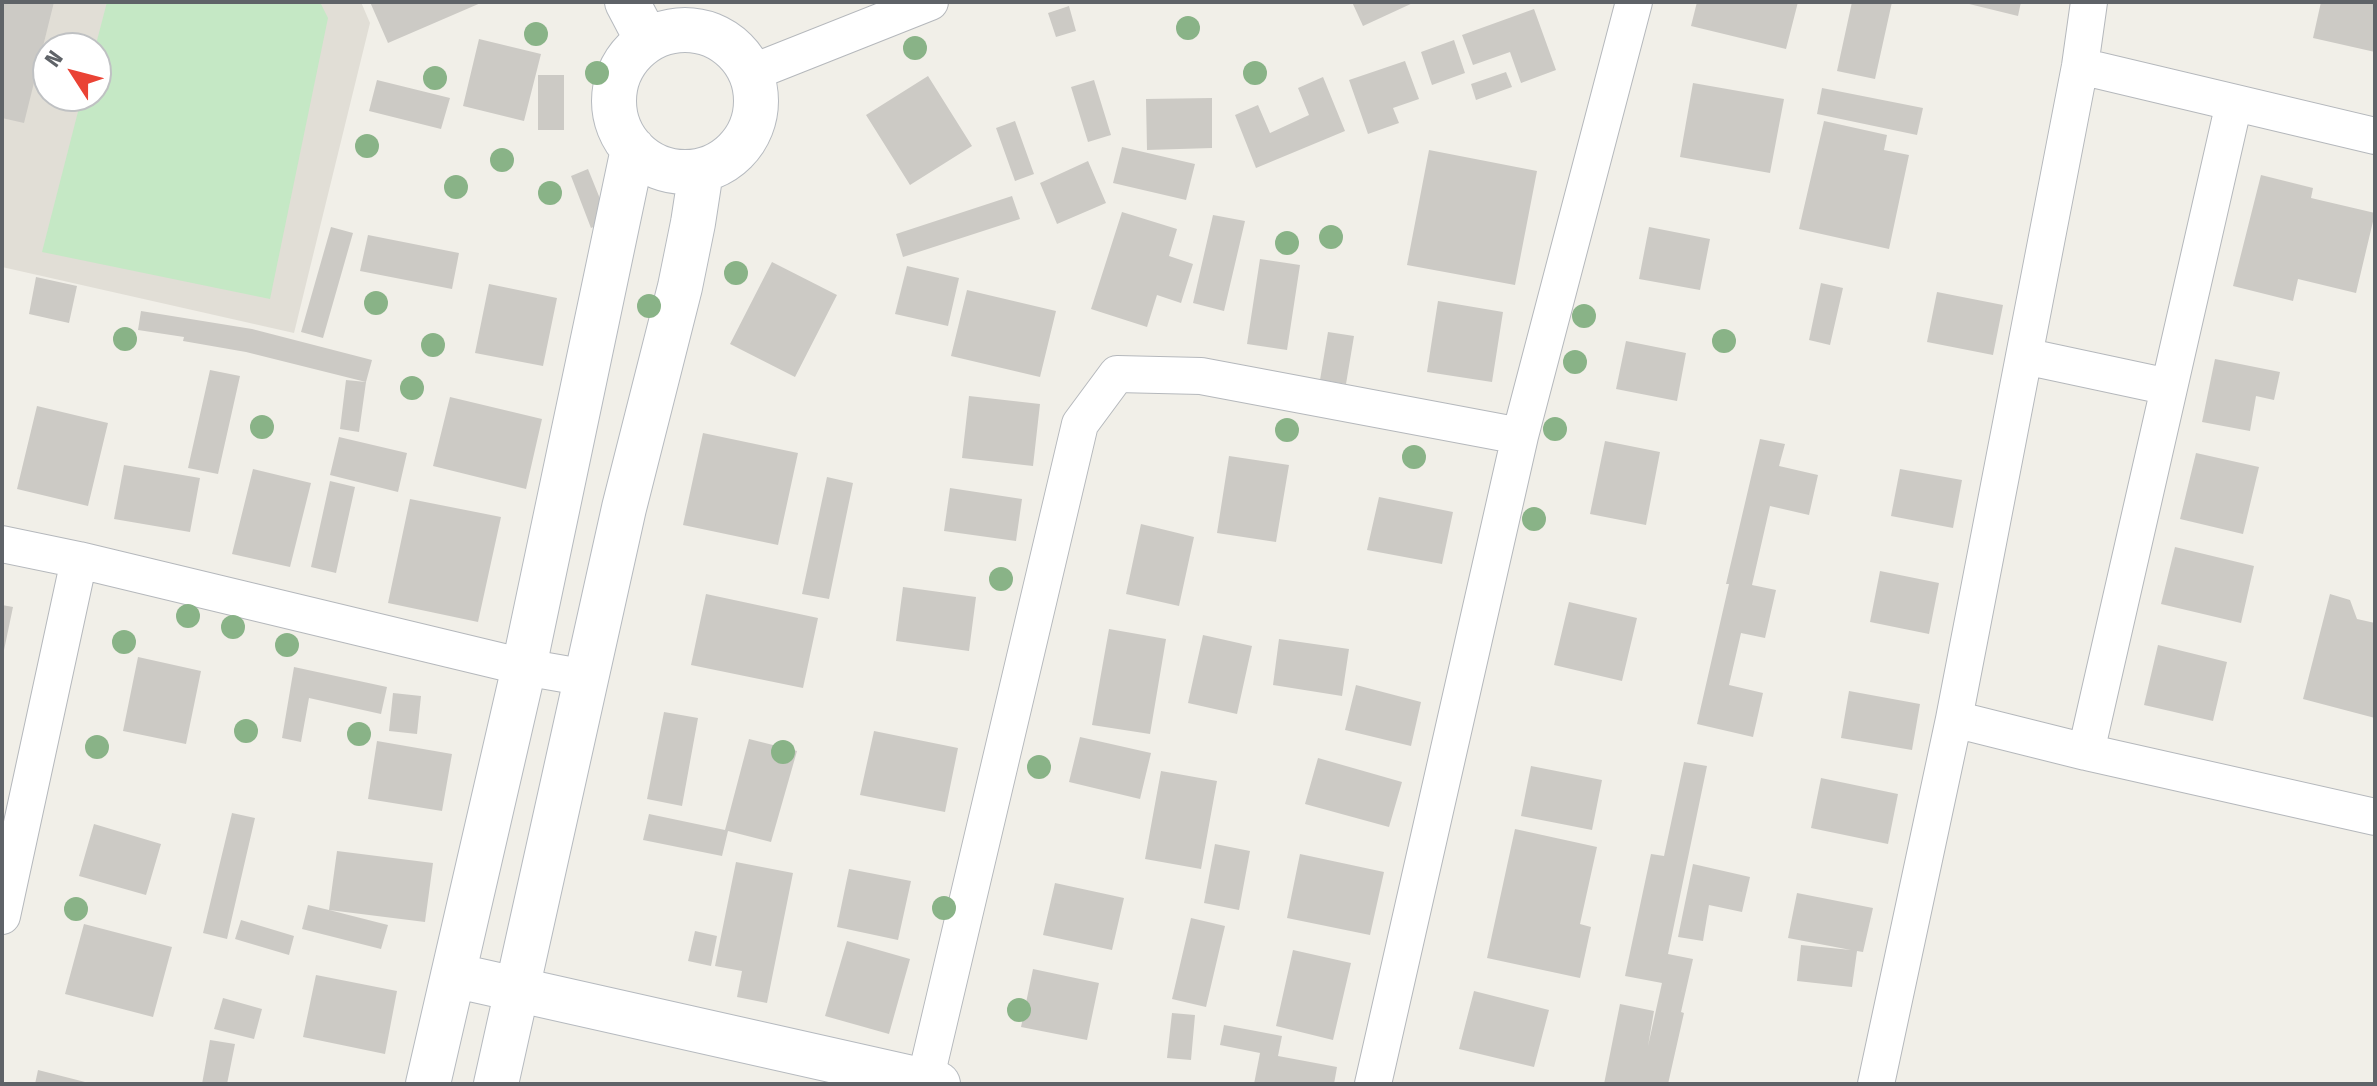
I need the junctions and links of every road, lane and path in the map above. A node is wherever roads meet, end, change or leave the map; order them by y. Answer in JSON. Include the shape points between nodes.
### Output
{"nodes":[{"id":1,"x":627,"y":2,"type":"edge"},
{"id":2,"x":930,"y":2,"type":"edge"},
{"id":3,"x":2089,"y":2,"type":"edge"},
{"id":4,"x":1626,"y":9,"type":"edge"},
{"id":5,"x":708,"y":19,"type":"edge"},
{"id":6,"x":647,"y":40,"type":"junction"},
{"id":7,"x":2080,"y":66,"type":"junction"},
{"id":8,"x":751,"y":73,"type":"junction"},
{"id":9,"x":2234,"y":103,"type":"junction"},
{"id":10,"x":2375,"y":136,"type":"edge"},
{"id":11,"x":633,"y":149,"type":"junction"},
{"id":12,"x":701,"y":171,"type":"junction"},
{"id":13,"x":2024,"y":356,"type":"junction"},
{"id":14,"x":2169,"y":387,"type":"junction"},
{"id":15,"x":1520,"y":436,"type":"junction"},
{"id":16,"x":2,"y":544,"type":"edge"},
{"id":17,"x":79,"y":560,"type":"junction"},
{"id":18,"x":524,"y":667,"type":"junction"},
{"id":19,"x":587,"y":678,"type":"junction"},
{"id":20,"x":1954,"y":719,"type":"junction"},
{"id":21,"x":2086,"y":752,"type":"junction"},
{"id":22,"x":2375,"y":817,"type":"edge"},
{"id":23,"x":2,"y":916,"type":"edge"},
{"id":24,"x":453,"y":975,"type":"junction"},
{"id":25,"x":517,"y":988,"type":"junction"},
{"id":26,"x":932,"y":1083,"type":"edge"},
{"id":27,"x":428,"y":1084,"type":"edge"},
{"id":28,"x":496,"y":1084,"type":"edge"},
{"id":29,"x":1373,"y":1084,"type":"edge"},
{"id":30,"x":1876,"y":1084,"type":"edge"}],
"edges":[{"from":1,"to":6,"type":"street"},
{"from":2,"to":8,"type":"street"},
{"from":3,"to":7,"type":"street"},
{"from":4,"to":15,"type":"street"},
{"from":5,"to":6,"type":"street","via":[[695,29]]},
{"from":5,"to":8,"type":"street"},
{"from":6,"to":11,"type":"street","via":[[629,57],[615,92],[619,128]]},
{"from":7,"to":9,"type":"street"},
{"from":7,"to":13,"type":"street"},
{"from":8,"to":12,"type":"street","via":[[757,97],[742,144],[724,161]]},
{"from":9,"to":10,"type":"street"},
{"from":9,"to":14,"type":"street"},
{"from":11,"to":12,"type":"street","via":[[652,164],[676,172]]},
{"from":11,"to":18,"type":"street"},
{"from":12,"to":19,"type":"street","via":[[680,287]]},
{"from":13,"to":14,"type":"street"},
{"from":13,"to":20,"type":"street"},
{"from":14,"to":21,"type":"street"},
{"from":15,"to":26,"type":"street","via":[[1201,376],[1117,374],[1080,424]]},
{"from":15,"to":29,"type":"street"},
{"from":16,"to":17,"type":"street"},
{"from":17,"to":18,"type":"street"},
{"from":17,"to":23,"type":"street"},
{"from":18,"to":19,"type":"street"},
{"from":18,"to":24,"type":"street"},
{"from":19,"to":25,"type":"street"},
{"from":20,"to":21,"type":"street"},
{"from":20,"to":30,"type":"street"},
{"from":21,"to":22,"type":"street"},
{"from":24,"to":25,"type":"street"},
{"from":24,"to":27,"type":"street"},
{"from":25,"to":26,"type":"street"},
{"from":25,"to":28,"type":"street"}]}
